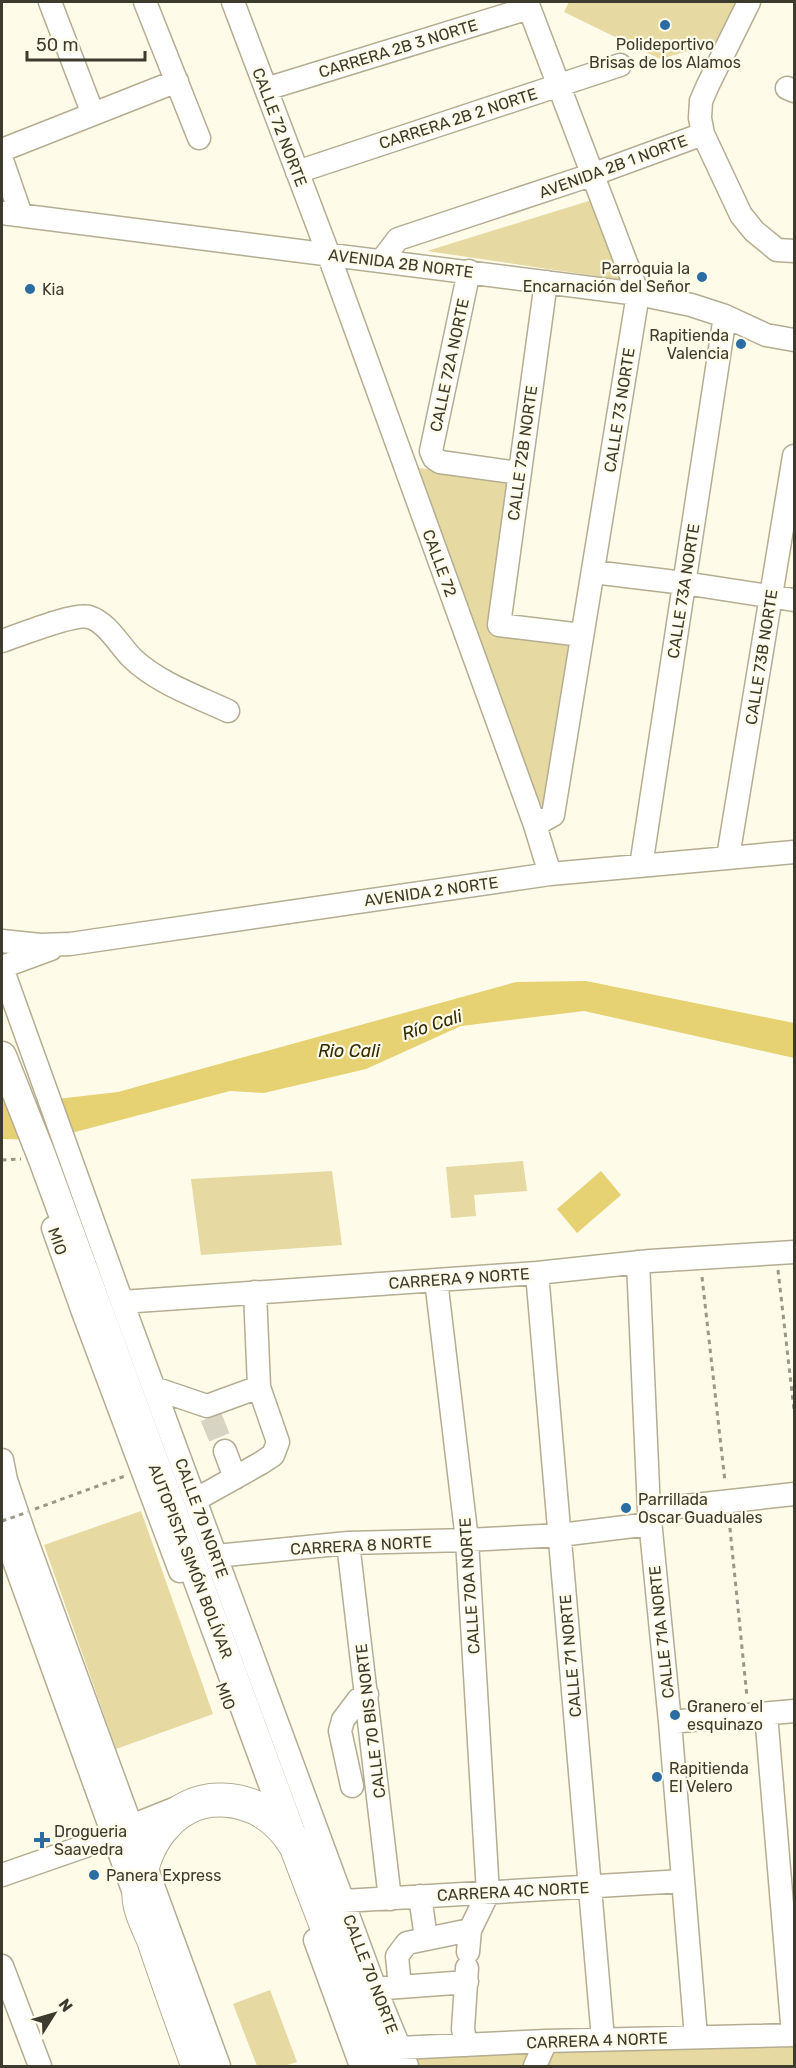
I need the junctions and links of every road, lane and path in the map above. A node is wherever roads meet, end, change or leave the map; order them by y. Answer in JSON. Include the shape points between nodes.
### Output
{"nodes":[{"id":1,"x":50,"y":2,"type":"edge"},
{"id":2,"x":145,"y":2,"type":"edge"},
{"id":3,"x":749,"y":2,"type":"edge"},
{"id":4,"x":238,"y":3,"type":"edge"},
{"id":5,"x":528,"y":5,"type":"edge"},
{"id":6,"x":620,"y":65,"type":"dead end"},
{"id":7,"x":177,"y":81,"type":"junction"},
{"id":8,"x":559,"y":85,"type":"junction"},
{"id":9,"x":266,"y":89,"type":"junction"},
{"id":10,"x":93,"y":114,"type":"junction"},
{"id":11,"x":703,"y":134,"type":"junction"},
{"id":12,"x":199,"y":138,"type":"dead end"},
{"id":13,"x":2,"y":150,"type":"edge"},
{"id":14,"x":2,"y":160,"type":"edge"},
{"id":15,"x":297,"y":172,"type":"junction"},
{"id":16,"x":594,"y":174,"type":"junction"},
{"id":17,"x":11,"y":214,"type":"edge"},
{"id":18,"x":795,"y":251,"type":"edge"},
{"id":19,"x":328,"y":253,"type":"junction"},
{"id":20,"x":382,"y":260,"type":"junction"},
{"id":21,"x":469,"y":271,"type":"junction"},
{"id":22,"x":546,"y":282,"type":"junction"},
{"id":23,"x":638,"y":294,"type":"junction"},
{"id":24,"x":725,"y":316,"type":"junction"},
{"id":25,"x":795,"y":340,"type":"edge"},
{"id":26,"x":795,"y":456,"type":"edge"},
{"id":27,"x":519,"y":473,"type":"junction"},
{"id":28,"x":593,"y":572,"type":"junction"},
{"id":29,"x":684,"y":583,"type":"junction"},
{"id":30,"x":772,"y":596,"type":"junction"},
{"id":31,"x":795,"y":600,"type":"edge"},
{"id":32,"x":582,"y":635,"type":"junction"},
{"id":33,"x":2,"y":640,"type":"edge"},
{"id":34,"x":228,"y":711,"type":"dead end"},
{"id":35,"x":536,"y":825,"type":"junction"},
{"id":36,"x":795,"y":852,"type":"edge"},
{"id":37,"x":728,"y":857,"type":"junction"},
{"id":38,"x":641,"y":866,"type":"junction"},
{"id":39,"x":550,"y":874,"type":"junction"},
{"id":40,"x":2,"y":941,"type":"edge"},
{"id":41,"x":70,"y":944,"type":"junction"},
{"id":42,"x":2,"y":968,"type":"edge"},
{"id":43,"x":2,"y":1056,"type":"edge"},
{"id":44,"x":2,"y":1082,"type":"edge"},
{"id":45,"x":35,"y":1157,"type":"junction"},
{"id":46,"x":785,"y":1253,"type":"edge"},
{"id":47,"x":638,"y":1262,"type":"junction"},
{"id":48,"x":537,"y":1273,"type":"junction"},
{"id":49,"x":436,"y":1280,"type":"junction"},
{"id":50,"x":255,"y":1292,"type":"junction"},
{"id":51,"x":122,"y":1302,"type":"junction"},
{"id":52,"x":260,"y":1387,"type":"junction"},
{"id":53,"x":154,"y":1388,"type":"junction"},
{"id":54,"x":795,"y":1410,"type":"edge"},
{"id":55,"x":225,"y":1451,"type":"tunnel mouth"},
{"id":56,"x":2,"y":1460,"type":"edge"},
{"id":57,"x":142,"y":1470,"type":"junction"},
{"id":58,"x":235,"y":1478,"type":"junction"},
{"id":59,"x":795,"y":1494,"type":"edge"},
{"id":60,"x":195,"y":1500,"type":"junction"},
{"id":61,"x":20,"y":1511,"type":"edge"},
{"id":62,"x":650,"y":1517,"type":"junction"},
{"id":63,"x":4,"y":1535,"type":"edge"},
{"id":64,"x":560,"y":1535,"type":"junction"},
{"id":65,"x":467,"y":1540,"type":"junction"},
{"id":66,"x":348,"y":1543,"type":"junction"},
{"id":67,"x":216,"y":1556,"type":"junction"},
{"id":68,"x":367,"y":1694,"type":"junction"},
{"id":69,"x":795,"y":1711,"type":"edge"},
{"id":70,"x":766,"y":1714,"type":"junction"},
{"id":71,"x":670,"y":1722,"type":"junction"},
{"id":72,"x":352,"y":1786,"type":"dead end"},
{"id":73,"x":189,"y":1806,"type":"junction"},
{"id":74,"x":270,"y":1814,"type":"junction"},
{"id":75,"x":124,"y":1832,"type":"junction"},
{"id":76,"x":296,"y":1846,"type":"junction"},
{"id":77,"x":144,"y":1862,"type":"junction"},
{"id":78,"x":2,"y":1875,"type":"edge"},
{"id":79,"x":683,"y":1881,"type":"junction"},
{"id":80,"x":590,"y":1887,"type":"junction"},
{"id":81,"x":488,"y":1893,"type":"junction"},
{"id":82,"x":420,"y":1896,"type":"junction"},
{"id":83,"x":139,"y":1898,"type":"junction"},
{"id":84,"x":390,"y":1899,"type":"junction"},
{"id":85,"x":343,"y":1901,"type":"junction"},
{"id":86,"x":426,"y":1938,"type":"junction"},
{"id":87,"x":468,"y":1958,"type":"junction"},
{"id":88,"x":2,"y":1966,"type":"edge"},
{"id":89,"x":400,"y":1987,"type":"junction"},
{"id":90,"x":375,"y":1988,"type":"junction"},
{"id":91,"x":794,"y":2035,"type":"edge"},
{"id":92,"x":696,"y":2037,"type":"junction"},
{"id":93,"x":603,"y":2039,"type":"junction"},
{"id":94,"x":546,"y":2041,"type":"junction"},
{"id":95,"x":466,"y":2045,"type":"junction"},
{"id":96,"x":384,"y":2059,"type":"edge"},
{"id":97,"x":40,"y":2067,"type":"edge"},
{"id":98,"x":198,"y":2067,"type":"edge"},
{"id":99,"x":219,"y":2067,"type":"edge"},
{"id":100,"x":535,"y":2067,"type":"edge"}],
"edges":[{"from":1,"to":10,"type":"street"},
{"from":2,"to":7,"type":"street"},
{"from":3,"to":11,"type":"street","via":[[701,101]]},
{"from":4,"to":9,"type":"street","name":"CALLE 72 NORTE"},
{"from":5,"to":8,"type":"street","name":"CALLE 73 NORTE"},
{"from":5,"to":9,"type":"street","name":"CARRERA 2B 3 NORTE"},
{"from":6,"to":8,"type":"street","name":"CARRERA 2B 2 NORTE"},
{"from":7,"to":10,"type":"street"},
{"from":7,"to":12,"type":"street"},
{"from":8,"to":15,"type":"street","name":"CARRERA 2B 2 NORTE"},
{"from":8,"to":16,"type":"street","name":"CALLE 73 NORTE"},
{"from":9,"to":15,"type":"street","name":"CALLE 72 NORTE"},
{"from":10,"to":13,"type":"street"},
{"from":11,"to":16,"type":"street","name":"AVENIDA 2B 1 NORTE"},
{"from":11,"to":18,"type":"street","name":"AVENIDA 2B 1 NORTE","via":[[741,214],[754,231],[777,250]]},
{"from":14,"to":17,"type":"street"},
{"from":15,"to":19,"type":"street","name":"CALLE 72 NORTE"},
{"from":16,"to":20,"type":"street","name":"AVENIDA 2B 1 NORTE","via":[[398,239]]},
{"from":16,"to":23,"type":"street","name":"CALLE 73 NORTE"},
{"from":17,"to":19,"type":"street","name":"AVENIDA 2B NORTE"},
{"from":19,"to":20,"type":"street","name":"AVENIDA 2B NORTE"},
{"from":19,"to":35,"type":"street","name":"CALLE 72"},
{"from":20,"to":21,"type":"street","name":"AVENIDA 2B NORTE"},
{"from":21,"to":22,"type":"street","name":"AVENIDA 2B NORTE"},
{"from":21,"to":27,"type":"street","name":"CALLE 72A NORTE","via":[[431,451],[440,462]]},
{"from":22,"to":23,"type":"street","name":"AVENIDA 2B NORTE"},
{"from":22,"to":27,"type":"street","name":"CALLE 72B NORTE"},
{"from":23,"to":24,"type":"street","name":"AVENIDA 2B NORTE"},
{"from":23,"to":28,"type":"street","name":"CALLE 73 NORTE"},
{"from":24,"to":25,"type":"street","name":"AVENIDA 2B NORTE","via":[[766,335]]},
{"from":24,"to":29,"type":"street","name":"CALLE 73A NORTE"},
{"from":26,"to":30,"type":"street","name":"CALLE 73B NORTE"},
{"from":27,"to":32,"type":"street","name":"CALLE 72B NORTE","via":[[499,625]]},
{"from":28,"to":29,"type":"street"},
{"from":28,"to":32,"type":"street","name":"CALLE 73 NORTE"},
{"from":29,"to":30,"type":"street"},
{"from":29,"to":38,"type":"street","name":"CALLE 73A NORTE"},
{"from":30,"to":31,"type":"street"},
{"from":30,"to":37,"type":"street","name":"CALLE 73B NORTE"},
{"from":32,"to":35,"type":"street","name":"CALLE 73 NORTE","via":[[553,815]]},
{"from":33,"to":34,"type":"street","via":[[77,616],[90,617],[149,672]]},
{"from":35,"to":39,"type":"street","name":"CALLE 72"},
{"from":36,"to":37,"type":"street","name":"AVENIDA 2 NORTE"},
{"from":37,"to":38,"type":"street","name":"AVENIDA 2 NORTE"},
{"from":38,"to":39,"type":"street","name":"AVENIDA 2 NORTE"},
{"from":39,"to":41,"type":"street","name":"AVENIDA 2 NORTE"},
{"from":40,"to":41,"type":"street","name":"AVENIDA 2 NORTE"},
{"from":41,"to":42,"type":"street","name":"AVENIDA 2 NORTE"},
{"from":42,"to":51,"type":"street","name":"CALLE 70 NORTE"},
{"from":43,"to":45,"type":"main road","name":"AUTOPISTA SIMÓN BOLÍVAR"},
{"from":44,"to":45,"type":"street","name":"MIO"},
{"from":45,"to":57,"type":"street","name":"MIO","via":[[83,1312]]},
{"from":45,"to":76,"type":"main road","name":"AUTOPISTA SIMÓN BOLÍVAR"},
{"from":46,"to":47,"type":"street","name":"CARRERA 9 NORTE"},
{"from":46,"to":54,"type":"path"},
{"from":47,"to":48,"type":"street","name":"CARRERA 9 NORTE"},
{"from":47,"to":62,"type":"street","name":"CALLE 71A NORTE"},
{"from":48,"to":49,"type":"street","name":"CARRERA 9 NORTE"},
{"from":48,"to":64,"type":"street","name":"CALLE 71 NORTE"},
{"from":49,"to":50,"type":"street","name":"CARRERA 9 NORTE"},
{"from":49,"to":65,"type":"street","name":"CALLE 70A NORTE"},
{"from":50,"to":51,"type":"street","name":"CARRERA 9 NORTE"},
{"from":50,"to":52,"type":"street"},
{"from":51,"to":53,"type":"street","name":"CALLE 70 NORTE"},
{"from":52,"to":53,"type":"street","via":[[209,1411]]},
{"from":52,"to":58,"type":"street","via":[[278,1442],[273,1455]]},
{"from":53,"to":60,"type":"street","name":"CALLE 70 NORTE"},
{"from":55,"to":58,"type":"street"},
{"from":56,"to":75,"type":"street"},
{"from":57,"to":61,"type":"path"},
{"from":57,"to":74,"type":"street","name":"MIO"},
{"from":58,"to":60,"type":"street"},
{"from":59,"to":62,"type":"street","name":"CARRERA 8 NORTE"},
{"from":60,"to":67,"type":"street","name":"CALLE 70 NORTE"},
{"from":61,"to":63,"type":"main road"},
{"from":61,"to":63,"type":"path","bridge":true},
{"from":62,"to":64,"type":"street","name":"CARRERA 8 NORTE"},
{"from":62,"to":71,"type":"street","name":"CALLE 71A NORTE"},
{"from":63,"to":75,"type":"main road"},
{"from":64,"to":65,"type":"street","name":"CARRERA 8 NORTE"},
{"from":64,"to":80,"type":"street","name":"CALLE 71 NORTE"},
{"from":65,"to":66,"type":"street","name":"CARRERA 8 NORTE"},
{"from":65,"to":81,"type":"street","name":"CALLE 70A NORTE"},
{"from":66,"to":67,"type":"street","name":"CARRERA 8 NORTE"},
{"from":66,"to":68,"type":"street","name":"CALLE 70 BIS NORTE"},
{"from":67,"to":85,"type":"street","name":"CALLE 70 NORTE"},
{"from":68,"to":72,"type":"street","via":[[343,1720],[340,1731]]},
{"from":68,"to":84,"type":"street","name":"CALLE 70 BIS NORTE"},
{"from":69,"to":70,"type":"street"},
{"from":70,"to":71,"type":"street"},
{"from":70,"to":91,"type":"street"},
{"from":71,"to":79,"type":"street","name":"CALLE 71A NORTE"},
{"from":73,"to":74,"type":"highway","via":[[230,1800]]},
{"from":73,"to":75,"type":"main road"},
{"from":73,"to":77,"type":"highway","via":[[159,1832]]},
{"from":74,"to":76,"type":"highway"},
{"from":74,"to":96,"type":"street","name":"MIO"},
{"from":75,"to":77,"type":"street"},
{"from":75,"to":78,"type":"street"},
{"from":75,"to":83,"type":"main road"},
{"from":76,"to":96,"type":"highway","name":"AUTOPISTA SIMÓN BOLÍVAR"},
{"from":77,"to":83,"type":"highway"},
{"from":77,"to":99,"type":"street"},
{"from":79,"to":80,"type":"street","name":"CARRERA 4C NORTE"},
{"from":79,"to":92,"type":"street","name":"CALLE 71A NORTE"},
{"from":80,"to":81,"type":"street","name":"CARRERA 4C NORTE"},
{"from":80,"to":93,"type":"street","name":"CALLE 71 NORTE"},
{"from":81,"to":82,"type":"street","name":"CARRERA 4C NORTE"},
{"from":81,"to":87,"type":"street"},
{"from":82,"to":84,"type":"street","name":"CARRERA 4C NORTE"},
{"from":82,"to":86,"type":"street"},
{"from":83,"to":98,"type":"highway"},
{"from":84,"to":85,"type":"street","name":"CARRERA 4C NORTE"},
{"from":85,"to":90,"type":"street","name":"CALLE 70 NORTE"},
{"from":86,"to":87,"type":"street"},
{"from":86,"to":89,"type":"street","via":[[407,1943],[399,1950]]},
{"from":87,"to":89,"type":"street"},
{"from":87,"to":95,"type":"street","via":[[463,2029]]},
{"from":88,"to":97,"type":"street"},
{"from":89,"to":90,"type":"street"},
{"from":90,"to":96,"type":"street","name":"CALLE 70 NORTE"},
{"from":91,"to":92,"type":"street","name":"CARRERA 4 NORTE"},
{"from":92,"to":93,"type":"street","name":"CARRERA 4 NORTE"},
{"from":93,"to":94,"type":"street","name":"CARRERA 4 NORTE"},
{"from":94,"to":95,"type":"street","name":"CARRERA 4 NORTE"},
{"from":94,"to":100,"type":"street"},
{"from":95,"to":96,"type":"street","name":"CARRERA 4 NORTE"}]}
